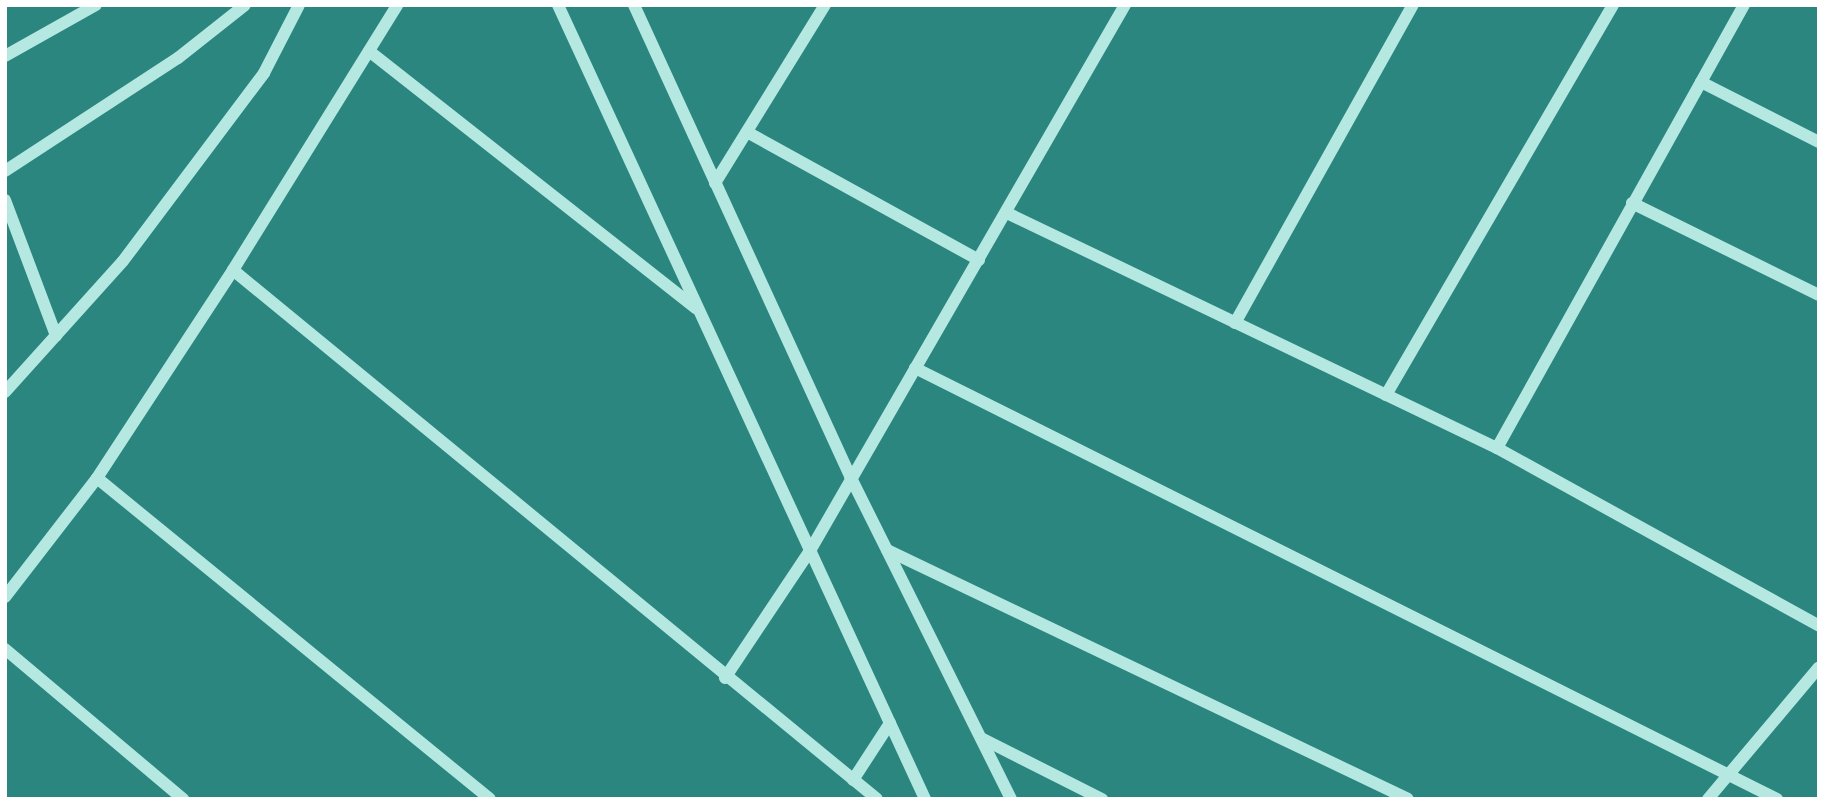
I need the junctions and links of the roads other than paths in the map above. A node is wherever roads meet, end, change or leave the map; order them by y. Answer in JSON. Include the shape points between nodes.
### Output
{"nodes":[{"id":1,"x":96,"y":5,"type":"edge"},
{"id":2,"x":245,"y":5,"type":"edge"},
{"id":3,"x":299,"y":5,"type":"edge"},
{"id":4,"x":397,"y":5,"type":"edge"},
{"id":5,"x":558,"y":5,"type":"edge"},
{"id":6,"x":634,"y":5,"type":"edge"},
{"id":7,"x":825,"y":5,"type":"edge"},
{"id":8,"x":1125,"y":5,"type":"edge"},
{"id":9,"x":1413,"y":5,"type":"edge"},
{"id":10,"x":1613,"y":5,"type":"edge"},
{"id":11,"x":1744,"y":5,"type":"edge"},
{"id":12,"x":369,"y":51,"type":"junction"},
{"id":13,"x":5,"y":56,"type":"edge"},
{"id":14,"x":1701,"y":82,"type":"junction"},
{"id":15,"x":747,"y":132,"type":"junction"},
{"id":16,"x":1819,"y":142,"type":"edge"},
{"id":17,"x":5,"y":171,"type":"edge"},
{"id":18,"x":715,"y":183,"type":"junction"},
{"id":19,"x":5,"y":200,"type":"edge"},
{"id":20,"x":1632,"y":203,"type":"junction"},
{"id":21,"x":1007,"y":214,"type":"junction"},
{"id":22,"x":979,"y":260,"type":"junction"},
{"id":23,"x":233,"y":270,"type":"junction"},
{"id":24,"x":1819,"y":295,"type":"edge"},
{"id":25,"x":700,"y":310,"type":"junction"},
{"id":26,"x":1235,"y":323,"type":"junction"},
{"id":27,"x":56,"y":336,"type":"junction"},
{"id":28,"x":915,"y":368,"type":"junction"},
{"id":29,"x":5,"y":392,"type":"edge"},
{"id":30,"x":1386,"y":395,"type":"junction"},
{"id":31,"x":1497,"y":448,"type":"junction"},
{"id":32,"x":850,"y":476,"type":"junction"},
{"id":33,"x":97,"y":478,"type":"junction"},
{"id":34,"x":811,"y":548,"type":"junction"},
{"id":35,"x":887,"y":550,"type":"junction"},
{"id":36,"x":5,"y":597,"type":"edge"},
{"id":37,"x":1819,"y":626,"type":"edge"},
{"id":38,"x":5,"y":649,"type":"edge"},
{"id":39,"x":1819,"y":667,"type":"edge"},
{"id":40,"x":725,"y":678,"type":"junction"},
{"id":41,"x":890,"y":723,"type":"junction"},
{"id":42,"x":980,"y":738,"type":"junction"},
{"id":43,"x":1729,"y":773,"type":"junction"},
{"id":44,"x":853,"y":780,"type":"junction"},
{"id":45,"x":871,"y":797,"type":"edge"},
{"id":46,"x":183,"y":799,"type":"edge"},
{"id":47,"x":490,"y":799,"type":"edge"},
{"id":48,"x":925,"y":799,"type":"edge"},
{"id":49,"x":1011,"y":799,"type":"edge"},
{"id":50,"x":1102,"y":799,"type":"edge"},
{"id":51,"x":1408,"y":799,"type":"edge"},
{"id":52,"x":1708,"y":799,"type":"edge"},
{"id":53,"x":1777,"y":799,"type":"edge"}],
"edges":[{"from":1,"to":13,"type":"street"},
{"from":2,"to":17,"type":"street","via":[[178,58]]},
{"from":3,"to":27,"type":"street","via":[[264,73],[123,261]]},
{"from":4,"to":12,"type":"street"},
{"from":5,"to":25,"type":"street"},
{"from":6,"to":18,"type":"street"},
{"from":7,"to":15,"type":"street"},
{"from":8,"to":21,"type":"street"},
{"from":9,"to":26,"type":"street"},
{"from":10,"to":30,"type":"street"},
{"from":11,"to":14,"type":"street"},
{"from":12,"to":23,"type":"street"},
{"from":12,"to":25,"type":"street"},
{"from":14,"to":16,"type":"street"},
{"from":14,"to":20,"type":"street"},
{"from":15,"to":18,"type":"street"},
{"from":15,"to":22,"type":"street"},
{"from":18,"to":32,"type":"street"},
{"from":19,"to":27,"type":"street"},
{"from":20,"to":24,"type":"street"},
{"from":20,"to":31,"type":"street"},
{"from":21,"to":22,"type":"street"},
{"from":21,"to":26,"type":"street"},
{"from":22,"to":28,"type":"street"},
{"from":23,"to":33,"type":"street"},
{"from":23,"to":40,"type":"street","via":[[444,438]]},
{"from":25,"to":34,"type":"street"},
{"from":26,"to":30,"type":"street"},
{"from":27,"to":29,"type":"street"},
{"from":28,"to":32,"type":"street"},
{"from":28,"to":43,"type":"street"},
{"from":30,"to":31,"type":"street"},
{"from":31,"to":37,"type":"street"},
{"from":32,"to":34,"type":"street"},
{"from":32,"to":35,"type":"street"},
{"from":33,"to":36,"type":"street"},
{"from":33,"to":47,"type":"street"},
{"from":34,"to":40,"type":"street"},
{"from":34,"to":41,"type":"street"},
{"from":35,"to":42,"type":"street"},
{"from":35,"to":51,"type":"street"},
{"from":38,"to":46,"type":"street"},
{"from":39,"to":43,"type":"street"},
{"from":40,"to":44,"type":"street"},
{"from":41,"to":44,"type":"street"},
{"from":41,"to":48,"type":"street"},
{"from":42,"to":49,"type":"street"},
{"from":42,"to":50,"type":"street"},
{"from":43,"to":52,"type":"street"},
{"from":43,"to":53,"type":"street"},
{"from":44,"to":45,"type":"street"}]}
